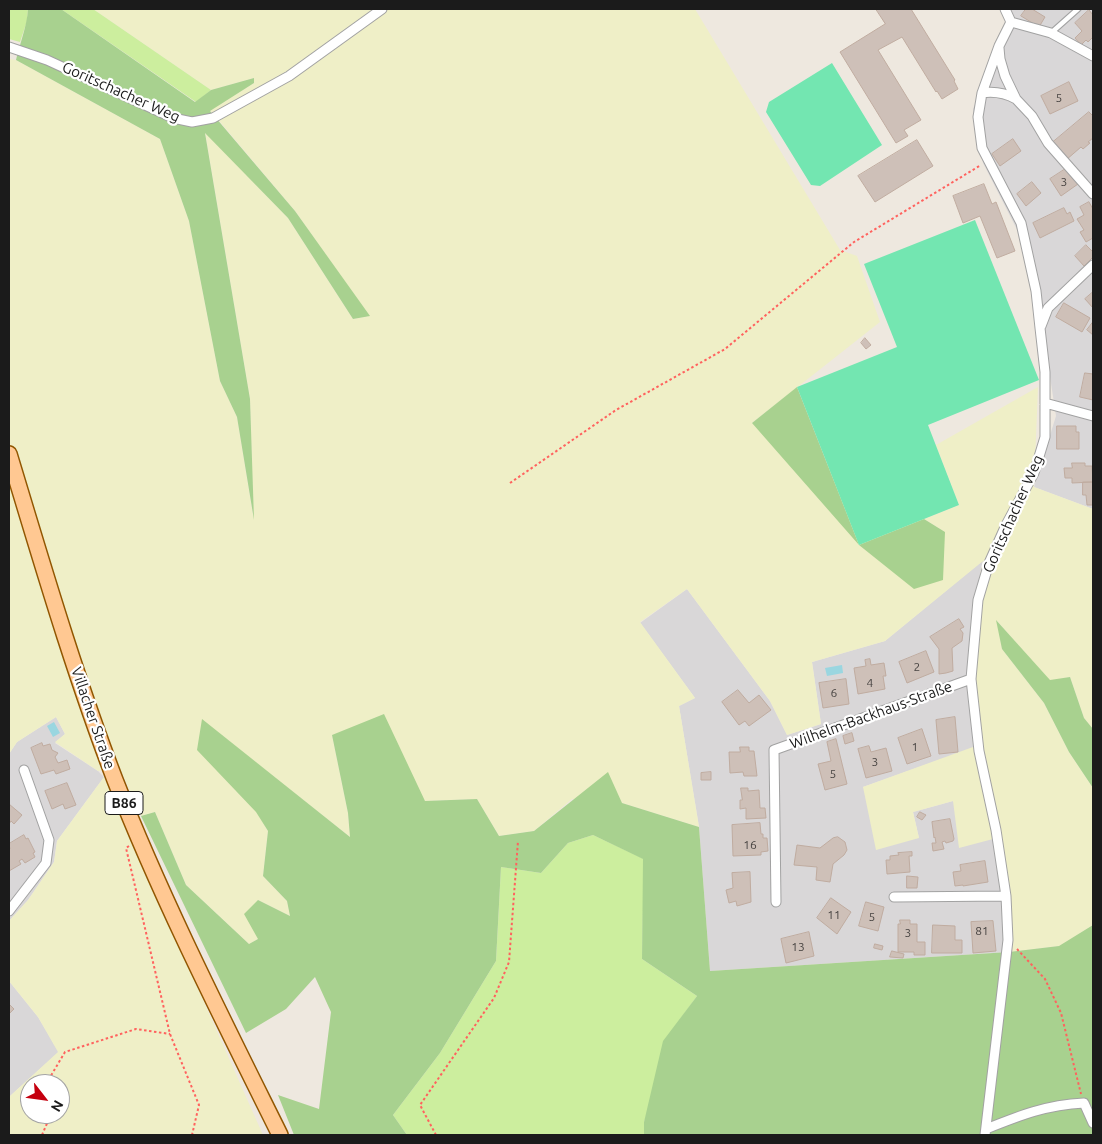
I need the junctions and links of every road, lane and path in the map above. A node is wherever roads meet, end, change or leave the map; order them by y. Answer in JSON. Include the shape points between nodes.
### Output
{"nodes":[{"id":1,"x":382,"y":9,"type":"edge"},
{"id":2,"x":1005,"y":9,"type":"edge"},
{"id":3,"x":1078,"y":9,"type":"edge"},
{"id":4,"x":1010,"y":22,"type":"junction"},
{"id":5,"x":1051,"y":34,"type":"junction"},
{"id":6,"x":999,"y":46,"type":"junction"},
{"id":7,"x":9,"y":47,"type":"edge"},
{"id":8,"x":1093,"y":56,"type":"edge"},
{"id":9,"x":982,"y":93,"type":"junction"},
{"id":10,"x":1016,"y":99,"type":"junction"},
{"id":11,"x":983,"y":163,"type":"dead end"},
{"id":12,"x":1093,"y":194,"type":"edge"},
{"id":13,"x":1093,"y":265,"type":"edge"},
{"id":14,"x":1040,"y":328,"type":"junction"},
{"id":15,"x":1045,"y":403,"type":"junction"},
{"id":16,"x":1093,"y":416,"type":"edge"},
{"id":17,"x":9,"y":454,"type":"edge"},
{"id":18,"x":510,"y":483,"type":"dead end"},
{"id":19,"x":971,"y":679,"type":"junction"},
{"id":20,"x":24,"y":770,"type":"dead end"},
{"id":21,"x":518,"y":841,"type":"dead end"},
{"id":22,"x":140,"y":842,"type":"junction"},
{"id":23,"x":1006,"y":896,"type":"junction"},
{"id":24,"x":894,"y":897,"type":"dead end"},
{"id":25,"x":776,"y":902,"type":"dead end"},
{"id":26,"x":9,"y":911,"type":"edge"},
{"id":27,"x":1008,"y":940,"type":"junction"},
{"id":28,"x":170,"y":1034,"type":"junction"},
{"id":29,"x":52,"y":1074,"type":"edge"},
{"id":30,"x":1084,"y":1103,"type":"junction"},
{"id":31,"x":1093,"y":1124,"type":"edge"},
{"id":32,"x":986,"y":1132,"type":"edge"},
{"id":33,"x":192,"y":1135,"type":"edge"},
{"id":34,"x":280,"y":1135,"type":"edge"},
{"id":35,"x":436,"y":1135,"type":"edge"}],
"edges":[{"from":1,"to":7,"type":"street","name":"Goritschacher Weg","via":[[289,76],[213,118],[192,122],[173,118],[47,60]]},
{"from":2,"to":4,"type":"street"},
{"from":3,"to":5,"type":"lane"},
{"from":4,"to":5,"type":"street"},
{"from":4,"to":6,"type":"street","name":"Goritschacher Weg"},
{"from":5,"to":8,"type":"street"},
{"from":6,"to":9,"type":"street","name":"Goritschacher Weg"},
{"from":6,"to":10,"type":"street","via":[[1005,76]]},
{"from":9,"to":10,"type":"street","via":[[994,91]]},
{"from":9,"to":14,"type":"street","name":"Goritschacher Weg","via":[[978,117],[982,148],[1021,223],[1036,291]]},
{"from":10,"to":12,"type":"street"},
{"from":11,"to":18,"type":"path","via":[[854,242],[725,349],[616,410]]},
{"from":13,"to":14,"type":"street","via":[[1048,308]]},
{"from":14,"to":15,"type":"street","name":"Goritschacher Weg"},
{"from":15,"to":16,"type":"street"},
{"from":15,"to":19,"type":"street","name":"Goritschacher Weg","via":[[1045,437],[1034,473],[989,563],[978,600]]},
{"from":17,"to":22,"type":"main road","name":"Villacher Straße","number":"B86","via":[[92,717]]},
{"from":19,"to":23,"type":"street","name":"Goritschacher Weg","via":[[979,752]]},
{"from":19,"to":25,"type":"street","name":"Wilhelm-Backhaus-Straße","via":[[774,750]]},
{"from":20,"to":26,"type":"street","via":[[49,840],[46,863]]},
{"from":21,"to":35,"type":"path","via":[[509,962],[494,998],[420,1105]]},
{"from":22,"to":28,"type":"path","via":[[126,848]]},
{"from":22,"to":34,"type":"main road","name":"Villacher Straße","number":"B86","via":[[204,983]]},
{"from":23,"to":24,"type":"street"},
{"from":23,"to":27,"type":"street","name":"Goritschacher Weg"},
{"from":27,"to":30,"type":"path","via":[[1045,979],[1061,1013]]},
{"from":27,"to":32,"type":"street","name":"Goritschacher Weg"},
{"from":28,"to":29,"type":"path","via":[[136,1029],[64,1052]]},
{"from":28,"to":33,"type":"path","via":[[199,1105]]},
{"from":30,"to":31,"type":"street"},
{"from":30,"to":32,"type":"street","via":[[1061,1104],[1032,1111]]}]}
